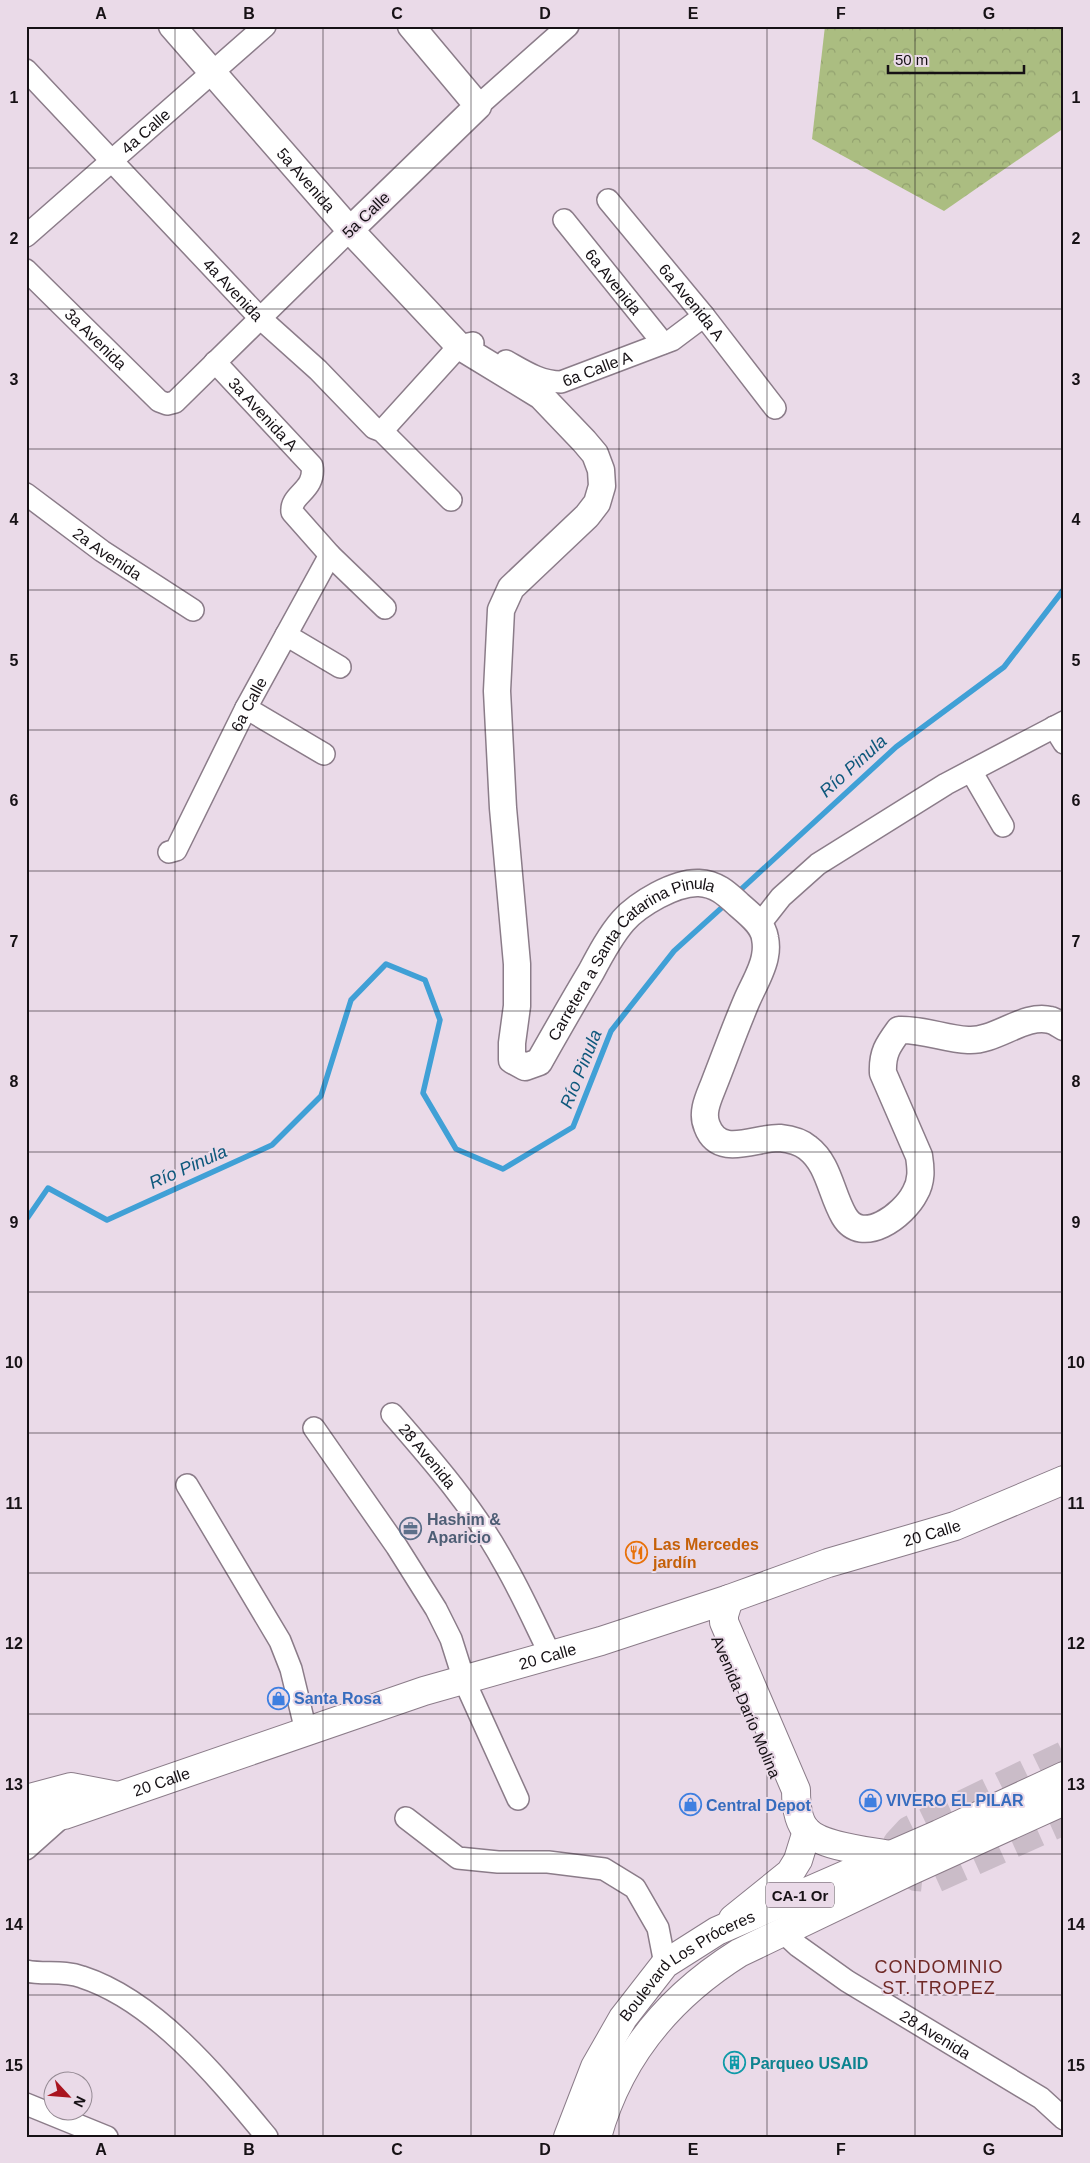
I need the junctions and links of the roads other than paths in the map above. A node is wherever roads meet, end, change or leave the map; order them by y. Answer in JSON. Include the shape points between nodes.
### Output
{"nodes":[{"id":1,"x":172,"y":26,"type":"edge"},
{"id":2,"x":265,"y":26,"type":"edge"},
{"id":3,"x":411,"y":26,"type":"edge"},
{"id":4,"x":568,"y":26,"type":"edge"},
{"id":5,"x":26,"y":70,"type":"edge"},
{"id":6,"x":213,"y":71,"type":"junction"},
{"id":7,"x":478,"y":106,"type":"junction"},
{"id":8,"x":113,"y":161,"type":"junction"},
{"id":9,"x":608,"y":200,"type":"dead end"},
{"id":10,"x":564,"y":220,"type":"dead end"},
{"id":11,"x":350,"y":230,"type":"junction"},
{"id":12,"x":26,"y":236,"type":"edge"},
{"id":13,"x":26,"y":270,"type":"edge"},
{"id":14,"x":704,"y":316,"type":"junction"},
{"id":15,"x":260,"y":318,"type":"junction"},
{"id":16,"x":663,"y":343,"type":"junction"},
{"id":17,"x":458,"y":346,"type":"junction"},
{"id":18,"x":215,"y":362,"type":"junction"},
{"id":19,"x":541,"y":396,"type":"joint"},
{"id":20,"x":167,"y":404,"type":"joint"},
{"id":21,"x":775,"y":408,"type":"dead end"},
{"id":22,"x":382,"y":431,"type":"junction"},
{"id":23,"x":26,"y":494,"type":"edge"},
{"id":24,"x":451,"y":500,"type":"dead end"},
{"id":25,"x":330,"y":554,"type":"junction"},
{"id":26,"x":385,"y":608,"type":"dead end"},
{"id":27,"x":193,"y":610,"type":"dead end"},
{"id":28,"x":286,"y":635,"type":"junction"},
{"id":29,"x":340,"y":667,"type":"dead end"},
{"id":30,"x":246,"y":708,"type":"junction"},
{"id":31,"x":1061,"y":731,"type":"edge"},
{"id":32,"x":324,"y":754,"type":"dead end"},
{"id":33,"x":971,"y":771,"type":"junction"},
{"id":34,"x":1003,"y":826,"type":"dead end"},
{"id":35,"x":169,"y":852,"type":"dead end"},
{"id":36,"x":753,"y":918,"type":"junction"},
{"id":37,"x":1064,"y":1027,"type":"edge"},
{"id":38,"x":392,"y":1414,"type":"dead end"},
{"id":39,"x":314,"y":1428,"type":"dead end"},
{"id":40,"x":1064,"y":1480,"type":"edge"},
{"id":41,"x":187,"y":1485,"type":"dead end"},
{"id":42,"x":729,"y":1599,"type":"junction"},
{"id":43,"x":694,"y":1610,"type":"junction"},
{"id":44,"x":550,"y":1654,"type":"junction"},
{"id":45,"x":464,"y":1680,"type":"junction"},
{"id":46,"x":306,"y":1731,"type":"junction"},
{"id":47,"x":1064,"y":1776,"type":"edge"},
{"id":48,"x":119,"y":1796,"type":"junction"},
{"id":49,"x":26,"y":1799,"type":"edge"},
{"id":50,"x":518,"y":1799,"type":"dead end"},
{"id":51,"x":1064,"y":1801,"type":"edge"},
{"id":52,"x":796,"y":1805,"type":"junction"},
{"id":53,"x":64,"y":1815,"type":"junction"},
{"id":54,"x":406,"y":1818,"type":"dead end"},
{"id":55,"x":26,"y":1824,"type":"edge"},
{"id":56,"x":807,"y":1831,"type":"junction"},
{"id":57,"x":26,"y":1849,"type":"edge"},
{"id":58,"x":890,"y":1855,"type":"junction"},
{"id":59,"x":717,"y":1931,"type":"junction"},
{"id":60,"x":782,"y":1932,"type":"junction"},
{"id":61,"x":665,"y":1964,"type":"junction"},
{"id":62,"x":26,"y":1971,"type":"edge"},
{"id":63,"x":26,"y":2104,"type":"edge"},
{"id":64,"x":1064,"y":2119,"type":"edge"},
{"id":65,"x":107,"y":2137,"type":"edge"},
{"id":66,"x":267,"y":2137,"type":"edge"},
{"id":67,"x":568,"y":2137,"type":"edge"},
{"id":68,"x":597,"y":2137,"type":"edge"}],
"edges":[{"from":1,"to":6,"type":"street","name":"5a Avenida"},
{"from":2,"to":6,"type":"street","name":"4a Calle"},
{"from":3,"to":7,"type":"street"},
{"from":4,"to":7,"type":"street","name":"5a Calle"},
{"from":5,"to":8,"type":"street","name":"4a Avenida"},
{"from":6,"to":8,"type":"street","name":"4a Calle"},
{"from":6,"to":11,"type":"street","name":"5a Avenida"},
{"from":7,"to":11,"type":"street","name":"5a Calle"},
{"from":8,"to":12,"type":"street","name":"4a Calle"},
{"from":8,"to":15,"type":"street","name":"4a Avenida"},
{"from":9,"to":14,"type":"street","name":"6a Avenida A"},
{"from":10,"to":16,"type":"street","name":"6a Avenida"},
{"from":11,"to":15,"type":"street","name":"5a Calle"},
{"from":11,"to":17,"type":"street","name":"5a Avenida"},
{"from":13,"to":20,"type":"street","name":"3a Avenida","via":[[159,402]]},
{"from":14,"to":16,"type":"street","name":"6a Calle A"},
{"from":14,"to":21,"type":"street","name":"6a Avenida A"},
{"from":15,"to":18,"type":"street","name":"5a Calle"},
{"from":15,"to":22,"type":"street","name":"4a Avenida","via":[[318,370],[374,428]]},
{"from":16,"to":17,"type":"street","name":"6a Calle A","via":[[561,382],[537,378],[477,343]]},
{"from":17,"to":19,"type":"street","name":"5a Avenida"},
{"from":17,"to":22,"type":"street"},
{"from":18,"to":20,"type":"street","name":"5a Calle","via":[[175,402]]},
{"from":18,"to":25,"type":"street","name":"3a Avenida A","via":[[312,466],[311,483],[292,504],[292,512]]},
{"from":19,"to":36,"type":"street","name":"Carretera a Santa Catarina Pinula","via":[[595,454],[602,486],[597,503],[587,516],[511,588],[501,610],[497,691],[503,808],[517,964],[518,1006],[512,1060],[525,1067],[538,1062],[607,944],[622,922],[638,907],[679,887],[698,883],[719,887]]},
{"from":22,"to":24,"type":"street","name":"4a Avenida"},
{"from":23,"to":27,"type":"street","name":"2a Avenida","via":[[102,552]]},
{"from":25,"to":26,"type":"street"},
{"from":25,"to":28,"type":"street","name":"6a Calle"},
{"from":28,"to":29,"type":"street"},
{"from":28,"to":30,"type":"street","name":"6a Calle"},
{"from":30,"to":32,"type":"street"},
{"from":30,"to":35,"type":"street","name":"6a Calle","via":[[176,850]]},
{"from":31,"to":33,"type":"street"},
{"from":33,"to":34,"type":"street"},
{"from":33,"to":36,"type":"street","via":[[818,864]]},
{"from":36,"to":37,"type":"street","via":[[765,937],[765,956],[705,1108],[705,1123],[717,1140],[730,1145],[780,1138],[801,1143],[810,1149],[823,1166],[844,1218],[858,1228],[876,1229],[901,1212],[916,1192],[920,1180],[919,1156],[883,1073],[882,1059],[899,1030],[914,1029],[969,1041],[1036,1019],[1050,1020]]},
{"from":38,"to":44,"type":"street","name":"28 Avenida","via":[[452,1484],[485,1530]]},
{"from":39,"to":45,"type":"street","via":[[397,1546],[436,1609],[451,1639]]},
{"from":40,"to":42,"type":"main road","name":"20 Calle","via":[[955,1526],[828,1563]]},
{"from":41,"to":46,"type":"street","via":[[280,1641],[291,1670]]},
{"from":42,"to":43,"type":"main road","name":"20 Calle"},
{"from":42,"to":52,"type":"main road","name":"Avenida Darío Molina","via":[[724,1622],[796,1790]]},
{"from":43,"to":44,"type":"main road","name":"20 Calle"},
{"from":43,"to":52,"type":"main road","name":"Avenida Darío Molina","via":[[704,1616],[712,1627],[784,1796]]},
{"from":44,"to":45,"type":"main road","name":"20 Calle"},
{"from":45,"to":46,"type":"main road","name":"20 Calle","via":[[424,1690]]},
{"from":45,"to":50,"type":"street"},
{"from":46,"to":48,"type":"main road","name":"20 Calle"},
{"from":47,"to":58,"type":"main road","name":"Boulevard Los Próceres","number":"CA-1 Or"},
{"from":48,"to":49,"type":"main road","via":[[71,1788]]},
{"from":48,"to":53,"type":"main road","name":"20 Calle"},
{"from":51,"to":60,"type":"main road","name":"Boulevard Los Próceres","number":"CA-1 Or"},
{"from":52,"to":56,"type":"main road","name":"Avenida Darío Molina"},
{"from":53,"to":55,"type":"main road","name":"20 Calle"},
{"from":53,"to":57,"type":"street"},
{"from":54,"to":61,"type":"street","via":[[458,1858],[548,1862],[604,1869],[635,1888],[658,1928]]},
{"from":56,"to":58,"type":"main road","via":[[842,1847]]},
{"from":56,"to":59,"type":"main road","via":[[798,1860],[790,1873]]},
{"from":58,"to":59,"type":"main road","name":"Boulevard Los Próceres","number":"CA-1 Or"},
{"from":59,"to":61,"type":"main road","name":"Boulevard Los Próceres","number":"CA-1 Or"},
{"from":60,"to":64,"type":"street","name":"28 Avenida","via":[[847,1981],[1041,2098]]},
{"from":60,"to":68,"type":"main road","name":"Boulevard Los Próceres","number":"CA-1 Or","via":[[716,1968],[667,2010],[642,2040],[620,2076]]},
{"from":61,"to":67,"type":"main road","name":"Boulevard Los Próceres","number":"CA-1 Or","via":[[623,2018],[595,2067]]},
{"from":62,"to":66,"type":"street","via":[[81,1976],[132,2002],[179,2038]]},
{"from":63,"to":65,"type":"street"}]}
